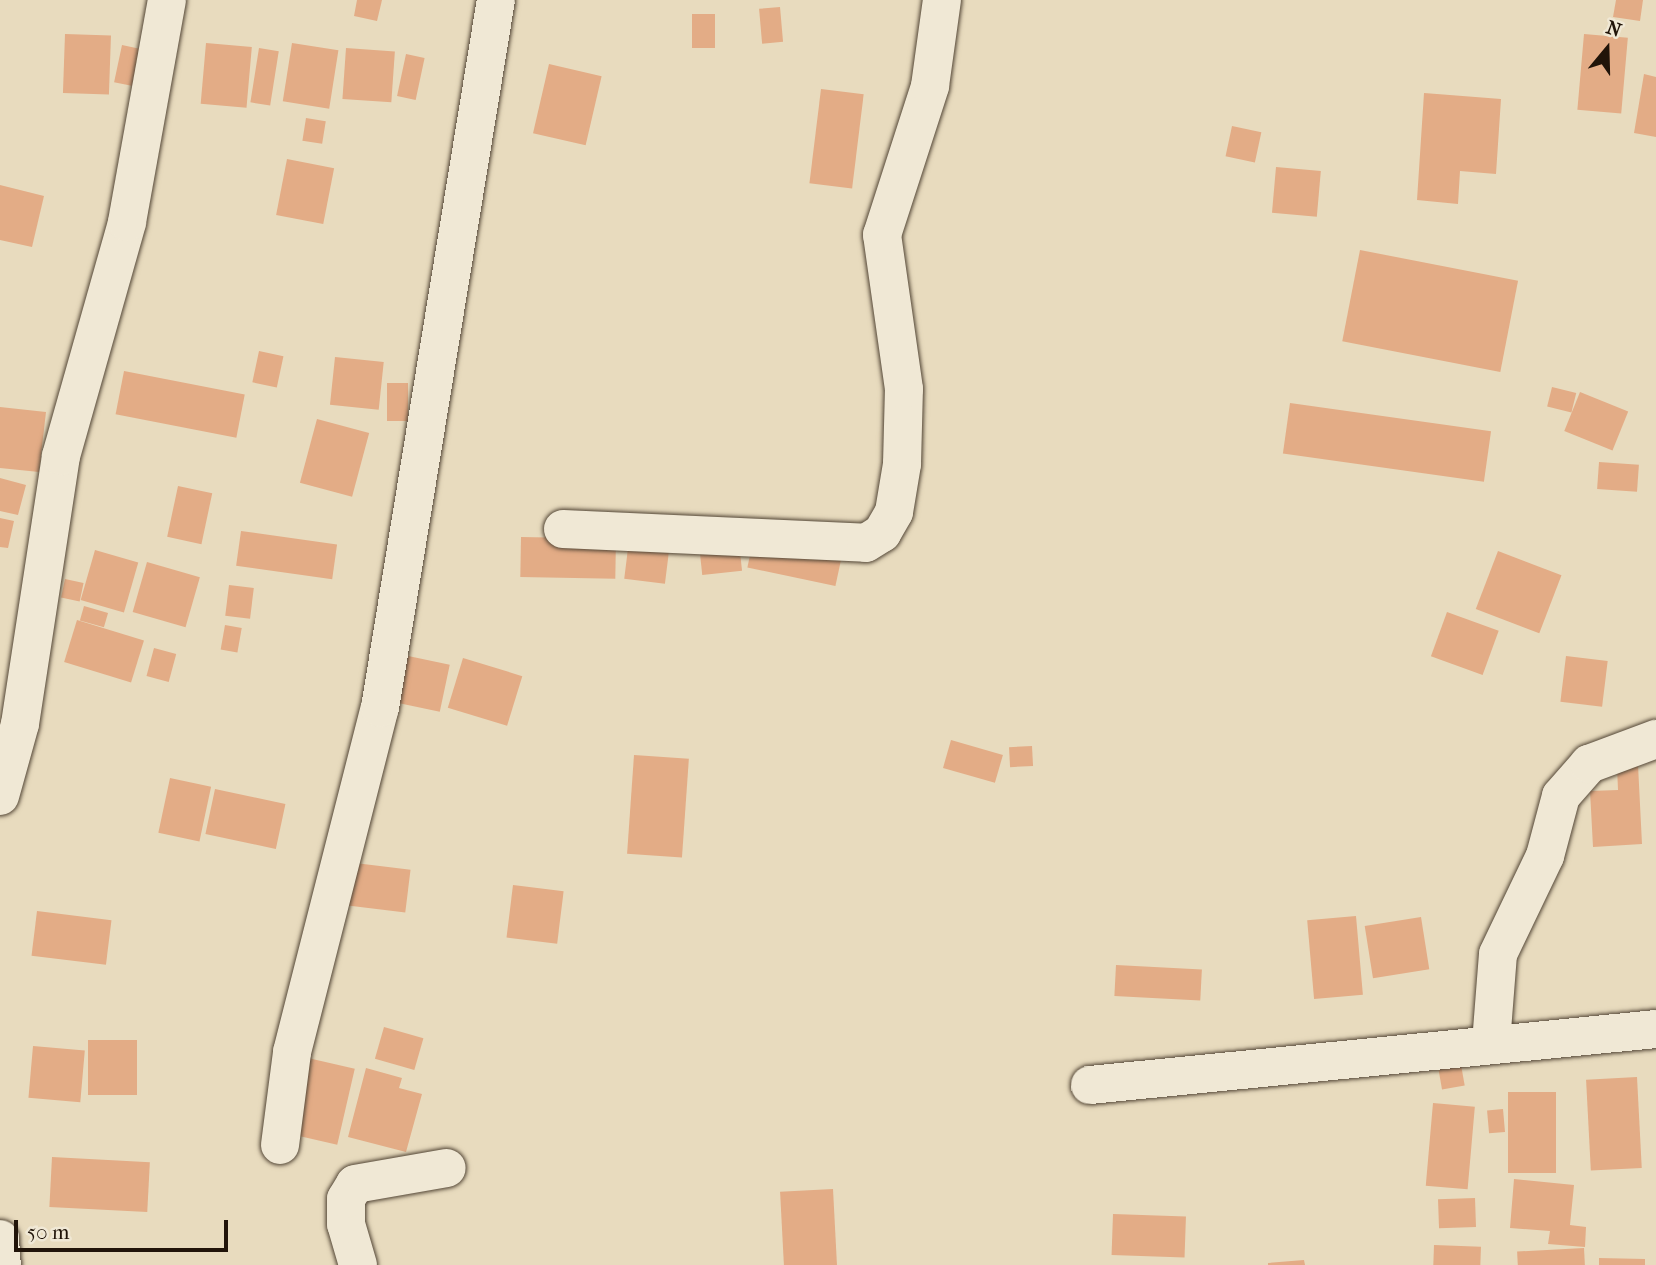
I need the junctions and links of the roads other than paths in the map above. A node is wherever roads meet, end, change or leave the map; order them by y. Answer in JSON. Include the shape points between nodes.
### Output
{"nodes":[{"id":1,"x":167,"y":0,"type":"edge"},
{"id":2,"x":496,"y":0,"type":"edge"},
{"id":3,"x":942,"y":0,"type":"edge"},
{"id":4,"x":563,"y":529,"type":"dead end"},
{"id":5,"x":1656,"y":739,"type":"edge"},
{"id":6,"x":0,"y":796,"type":"edge"},
{"id":7,"x":1656,"y":1029,"type":"edge"},
{"id":8,"x":1491,"y":1043,"type":"junction"},
{"id":9,"x":1090,"y":1085,"type":"dead end"},
{"id":10,"x":280,"y":1145,"type":"dead end"},
{"id":11,"x":447,"y":1168,"type":"dead end"},
{"id":12,"x":0,"y":1239,"type":"edge"},
{"id":13,"x":2,"y":1265,"type":"edge"},
{"id":14,"x":358,"y":1265,"type":"edge"}],
"edges":[{"from":1,"to":6,"type":"street","via":[[127,222],[61,456],[20,724]]},
{"from":2,"to":10,"type":"street","via":[[380,708],[292,1052]]},
{"from":3,"to":4,"type":"street","via":[[930,86],[882,235],[904,388],[902,464],[894,512],[882,533],[866,543]]},
{"from":5,"to":8,"type":"street","via":[[1589,764],[1561,796],[1545,856],[1496,961]]},
{"from":7,"to":8,"type":"street"},
{"from":8,"to":9,"type":"street"},
{"from":11,"to":14,"type":"street","via":[[355,1184],[346,1199],[346,1224]]},
{"from":12,"to":13,"type":"street"}]}
